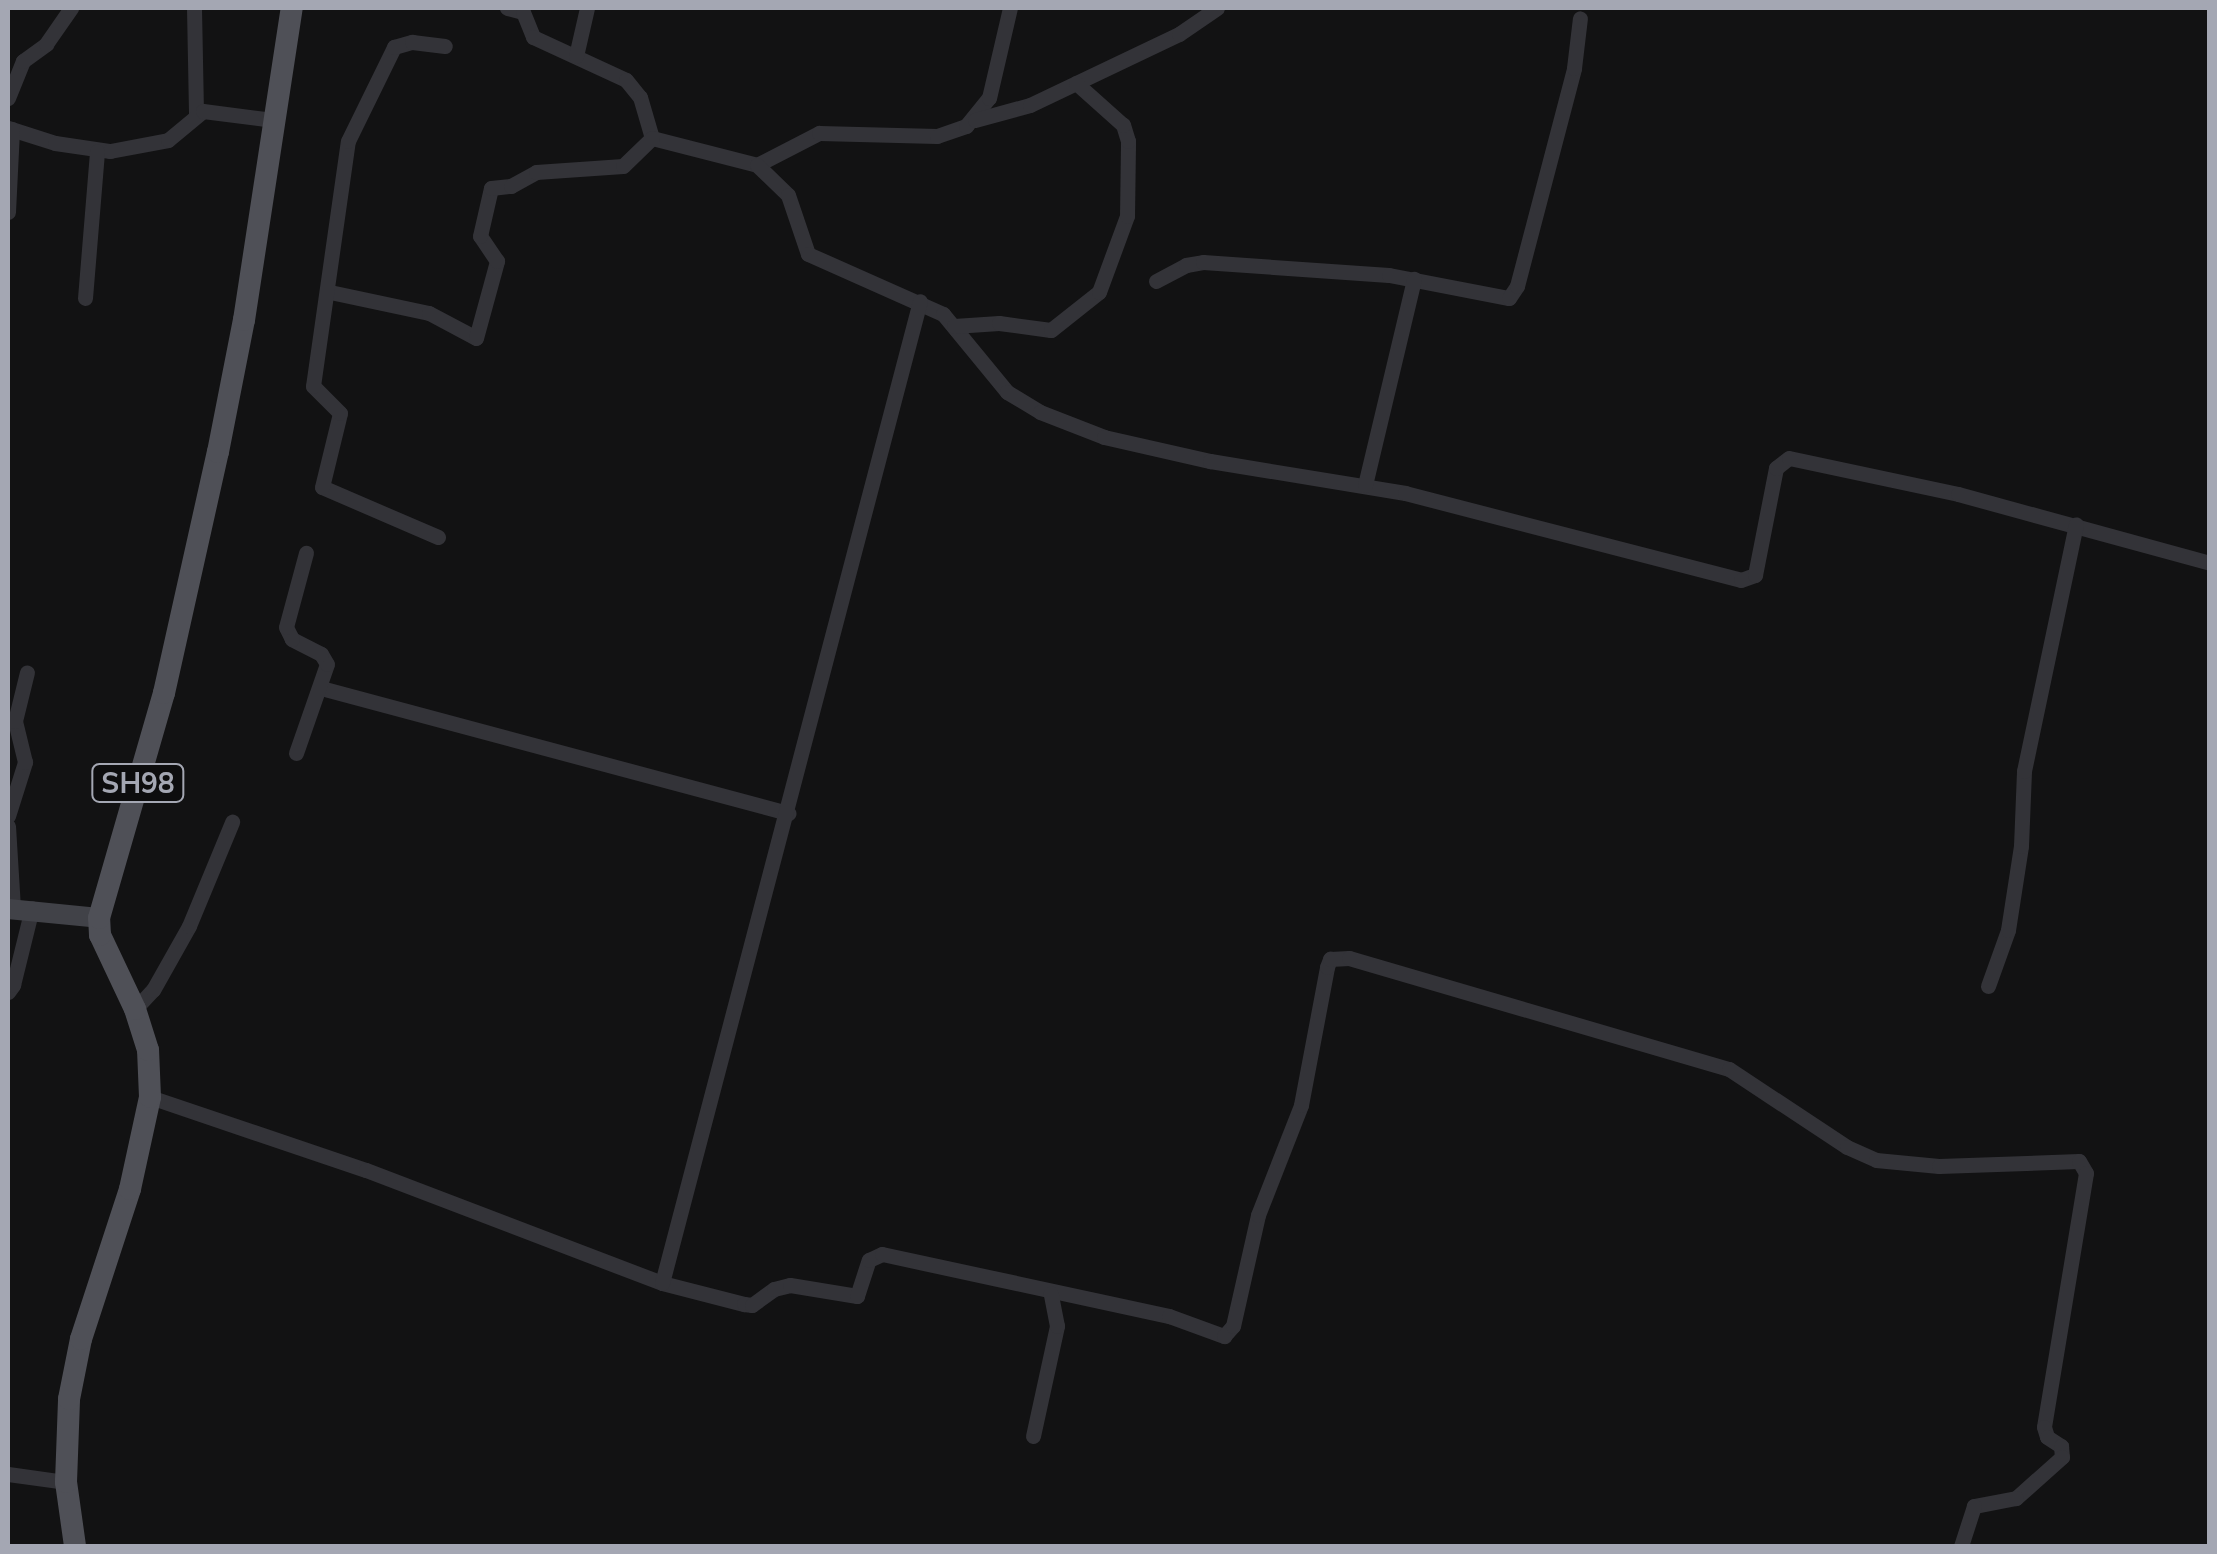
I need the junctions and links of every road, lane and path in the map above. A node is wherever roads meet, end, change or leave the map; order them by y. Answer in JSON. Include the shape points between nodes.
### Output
{"nodes":[{"id":1,"x":71,"y":8,"type":"edge"},
{"id":2,"x":194,"y":8,"type":"edge"},
{"id":3,"x":292,"y":8,"type":"edge"},
{"id":4,"x":507,"y":8,"type":"edge"},
{"id":5,"x":587,"y":8,"type":"edge"},
{"id":6,"x":1010,"y":8,"type":"edge"},
{"id":7,"x":1217,"y":8,"type":"edge"},
{"id":8,"x":1580,"y":18,"type":"dead end"},
{"id":9,"x":445,"y":46,"type":"dead end"},
{"id":10,"x":576,"y":56,"type":"junction"},
{"id":11,"x":1076,"y":83,"type":"junction"},
{"id":12,"x":8,"y":98,"type":"edge"},
{"id":13,"x":196,"y":115,"type":"junction"},
{"id":14,"x":274,"y":120,"type":"junction"},
{"id":15,"x":975,"y":120,"type":"junction"},
{"id":16,"x":10,"y":128,"type":"edge"},
{"id":17,"x":652,"y":138,"type":"junction"},
{"id":18,"x":97,"y":151,"type":"junction"},
{"id":19,"x":756,"y":165,"type":"junction"},
{"id":20,"x":8,"y":212,"type":"edge"},
{"id":21,"x":1414,"y":279,"type":"junction"},
{"id":22,"x":1156,"y":281,"type":"dead end"},
{"id":23,"x":330,"y":292,"type":"junction"},
{"id":24,"x":84,"y":298,"type":"dead end"},
{"id":25,"x":920,"y":302,"type":"junction"},
{"id":26,"x":954,"y":326,"type":"junction"},
{"id":27,"x":1365,"y":485,"type":"junction"},
{"id":28,"x":2076,"y":524,"type":"junction"},
{"id":29,"x":438,"y":537,"type":"dead end"},
{"id":30,"x":306,"y":554,"type":"dead end"},
{"id":31,"x":2210,"y":563,"type":"edge"},
{"id":32,"x":27,"y":672,"type":"dead end"},
{"id":33,"x":321,"y":688,"type":"junction"},
{"id":34,"x":296,"y":753,"type":"dead end"},
{"id":35,"x":789,"y":813,"type":"junction"},
{"id":36,"x":8,"y":816,"type":"edge"},
{"id":37,"x":232,"y":822,"type":"dead end"},
{"id":38,"x":8,"y":826,"type":"edge"},
{"id":39,"x":18,"y":908,"type":"edge"},
{"id":40,"x":99,"y":918,"type":"junction"},
{"id":41,"x":1988,"y":986,"type":"dead end"},
{"id":42,"x":8,"y":992,"type":"edge"},
{"id":43,"x":136,"y":1009,"type":"junction"},
{"id":44,"x":150,"y":1096,"type":"junction"},
{"id":45,"x":662,"y":1283,"type":"junction"},
{"id":46,"x":1051,"y":1294,"type":"junction"},
{"id":47,"x":1033,"y":1436,"type":"dead end"},
{"id":48,"x":8,"y":1474,"type":"edge"},
{"id":49,"x":66,"y":1482,"type":"junction"},
{"id":50,"x":75,"y":1546,"type":"edge"},
{"id":51,"x":1962,"y":1546,"type":"edge"}],
"edges":[{"from":1,"to":12,"type":"street","via":[[46,44],[23,60]]},
{"from":2,"to":13,"type":"street"},
{"from":3,"to":14,"type":"main road","number":"SH98"},
{"from":4,"to":10,"type":"street","via":[[524,12],[533,37]]},
{"from":5,"to":10,"type":"street"},
{"from":6,"to":15,"type":"street","via":[[997,76]]},
{"from":7,"to":11,"type":"street"},
{"from":8,"to":21,"type":"street","via":[[1574,68],[1514,293],[1502,298]]},
{"from":9,"to":23,"type":"street","via":[[412,42],[394,48],[354,127],[344,155]]},
{"from":10,"to":17,"type":"street","via":[[634,88]]},
{"from":11,"to":15,"type":"street"},
{"from":11,"to":26,"type":"street","via":[[1128,133],[1130,204],[1100,292],[1051,330]]},
{"from":13,"to":14,"type":"street","via":[[208,110]]},
{"from":13,"to":18,"type":"street","via":[[168,140]]},
{"from":14,"to":40,"type":"main road","number":"SH98","via":[[244,320],[192,572]]},
{"from":15,"to":19,"type":"street","via":[[937,136],[819,133]]},
{"from":16,"to":18,"type":"street"},
{"from":16,"to":20,"type":"street"},
{"from":17,"to":19,"type":"street"},
{"from":17,"to":23,"type":"street","via":[[622,166],[536,172],[512,186],[491,188],[480,242],[496,261],[476,338],[429,314]]},
{"from":18,"to":24,"type":"street"},
{"from":19,"to":25,"type":"street","via":[[788,195],[808,254]]},
{"from":21,"to":22,"type":"street","via":[[1203,262]]},
{"from":21,"to":27,"type":"street"},
{"from":23,"to":29,"type":"street","via":[[314,386],[337,406],[340,420],[322,486]]},
{"from":25,"to":26,"type":"street"},
{"from":25,"to":35,"type":"street"},
{"from":26,"to":27,"type":"street","via":[[1007,392],[1072,427],[1163,452]]},
{"from":27,"to":28,"type":"street","via":[[1741,580],[1755,574],[1776,468],[1788,458]]},
{"from":28,"to":31,"type":"street"},
{"from":28,"to":41,"type":"street","via":[[2024,771],[2008,930]]},
{"from":30,"to":33,"type":"street","via":[[286,627],[292,639],[326,658]]},
{"from":32,"to":36,"type":"street","via":[[15,721],[25,762]]},
{"from":33,"to":34,"type":"street"},
{"from":33,"to":35,"type":"street"},
{"from":35,"to":45,"type":"street"},
{"from":37,"to":43,"type":"street","via":[[190,926]]},
{"from":38,"to":39,"type":"street"},
{"from":39,"to":40,"type":"street"},
{"from":39,"to":42,"type":"street","via":[[14,985]]},
{"from":40,"to":43,"type":"main road","via":[[106,949]]},
{"from":43,"to":44,"type":"main road","via":[[148,1050]]},
{"from":44,"to":45,"type":"street"},
{"from":44,"to":49,"type":"main road","via":[[130,1188],[81,1340]]},
{"from":45,"to":46,"type":"street","via":[[752,1305],[790,1285],[850,1298],[857,1296],[874,1254]]},
{"from":46,"to":47,"type":"street","via":[[1057,1326]]},
{"from":46,"to":51,"type":"street","via":[[1229,1333],[1258,1215],[1302,1106],[1330,959],[1349,958],[1449,985],[1729,1069],[1876,1160],[1956,1166],[2070,1158],[2084,1166],[2044,1427],[2062,1457],[2024,1493],[1974,1506]]},
{"from":48,"to":49,"type":"street"},
{"from":49,"to":50,"type":"main road"}]}
